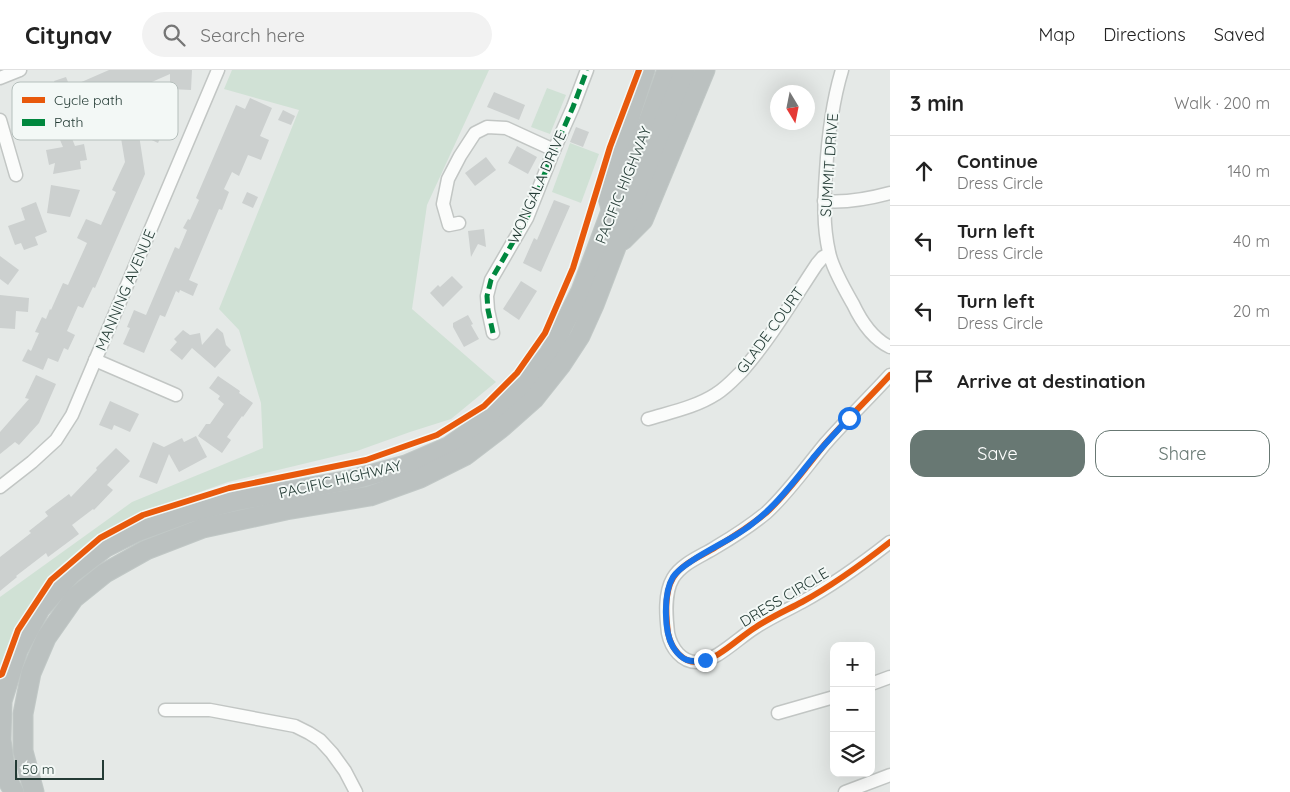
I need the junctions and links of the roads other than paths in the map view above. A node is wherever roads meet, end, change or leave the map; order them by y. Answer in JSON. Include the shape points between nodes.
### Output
{"nodes":[{"id":1,"x":20,"y":70,"type":"edge"},
{"id":2,"x":218,"y":70,"type":"edge"},
{"id":3,"x":587,"y":70,"type":"edge"},
{"id":4,"x":645,"y":70,"type":"edge"},
{"id":5,"x":667,"y":70,"type":"edge"},
{"id":6,"x":685,"y":70,"type":"edge"},
{"id":7,"x":705,"y":70,"type":"edge"},
{"id":8,"x":842,"y":70,"type":"edge"},
{"id":9,"x":0,"y":78,"type":"edge"},
{"id":10,"x":0,"y":120,"type":"edge"},
{"id":11,"x":554,"y":150,"type":"junction"},
{"id":12,"x":16,"y":175,"type":"dead end"},
{"id":13,"x":890,"y":193,"type":"edge"},
{"id":14,"x":824,"y":201,"type":"junction"},
{"id":15,"x":611,"y":211,"type":"junction"},
{"id":16,"x":459,"y":223,"type":"dead end"},
{"id":17,"x":618,"y":245,"type":"junction"},
{"id":18,"x":829,"y":254,"type":"junction"},
{"id":19,"x":493,"y":333,"type":"dead end"},
{"id":20,"x":890,"y":347,"type":"edge"},
{"id":21,"x":95,"y":360,"type":"junction"},
{"id":22,"x":890,"y":375,"type":"edge"},
{"id":23,"x":176,"y":395,"type":"dead end"},
{"id":24,"x":648,"y":419,"type":"dead end"},
{"id":25,"x":0,"y":487,"type":"edge"},
{"id":26,"x":890,"y":542,"type":"edge"},
{"id":27,"x":890,"y":677,"type":"edge"},
{"id":28,"x":875,"y":683,"type":"edge"},
{"id":29,"x":830,"y":697,"type":"edge"},
{"id":30,"x":1,"y":702,"type":"edge"},
{"id":31,"x":165,"y":710,"type":"dead end"},
{"id":32,"x":778,"y":713,"type":"dead end"},
{"id":33,"x":890,"y":775,"type":"edge"},
{"id":34,"x":14,"y":792,"type":"edge"},
{"id":35,"x":34,"y":792,"type":"edge"},
{"id":36,"x":356,"y":792,"type":"edge"},
{"id":37,"x":845,"y":792,"type":"edge"}],
"edges":[{"from":1,"to":9,"type":"street"},
{"from":2,"to":21,"type":"street","name":"MANNING AVENUE"},
{"from":3,"to":11,"type":"street","name":"WONGALA DRIVE"},
{"from":4,"to":15,"type":"highway","via":[[606,190]]},
{"from":5,"to":15,"type":"highway","name":"PACIFIC HIGHWAY"},
{"from":6,"to":17,"type":"highway","name":"PACIFIC HIGHWAY"},
{"from":7,"to":17,"type":"highway","via":[[643,220]]},
{"from":8,"to":14,"type":"street","name":"SUMMIT DRIVE","via":[[829,137]]},
{"from":10,"to":12,"type":"street"},
{"from":11,"to":16,"type":"street","via":[[506,128],[487,127],[475,133],[448,179],[443,204],[449,225]]},
{"from":11,"to":19,"type":"street","name":"WONGALA DRIVE","via":[[527,218],[491,280],[487,296]]},
{"from":13,"to":14,"type":"street","via":[[856,201]]},
{"from":14,"to":18,"type":"street","name":"SUMMIT DRIVE"},
{"from":15,"to":30,"type":"highway","name":"PACIFIC HIGHWAY","via":[[581,291],[549,354],[490,416],[448,447],[406,465],[188,513],[106,547],[71,574],[40,609],[18,650]]},
{"from":17,"to":35,"type":"highway","name":"PACIFIC HIGHWAY","via":[[580,336],[561,365],[534,399],[466,455],[420,478],[370,496],[203,528],[146,550],[105,573],[74,598],[46,638],[31,673],[23,714],[23,752]]},
{"from":18,"to":20,"type":"street","name":"SUMMIT DRIVE","via":[[860,318],[878,340]]},
{"from":18,"to":24,"type":"street","name":"GLADE COURT","via":[[817,264],[759,350],[727,386],[696,404]]},
{"from":21,"to":23,"type":"street"},
{"from":21,"to":25,"type":"street","name":"MANNING AVENUE","via":[[72,416],[56,440]]},
{"from":22,"to":26,"type":"street","name":"DRESS CIRCLE","via":[[767,511],[751,525],[680,569],[672,579],[666,603],[672,645],[687,661],[713,657],[776,615],[803,602]]},
{"from":27,"to":28,"type":"street"},
{"from":29,"to":32,"type":"street"},
{"from":30,"to":34,"type":"highway","name":"PACIFIC HIGHWAY","via":[[4,761]]},
{"from":31,"to":36,"type":"street","via":[[210,710],[295,726],[320,740],[345,771]]},
{"from":33,"to":37,"type":"street"}]}
